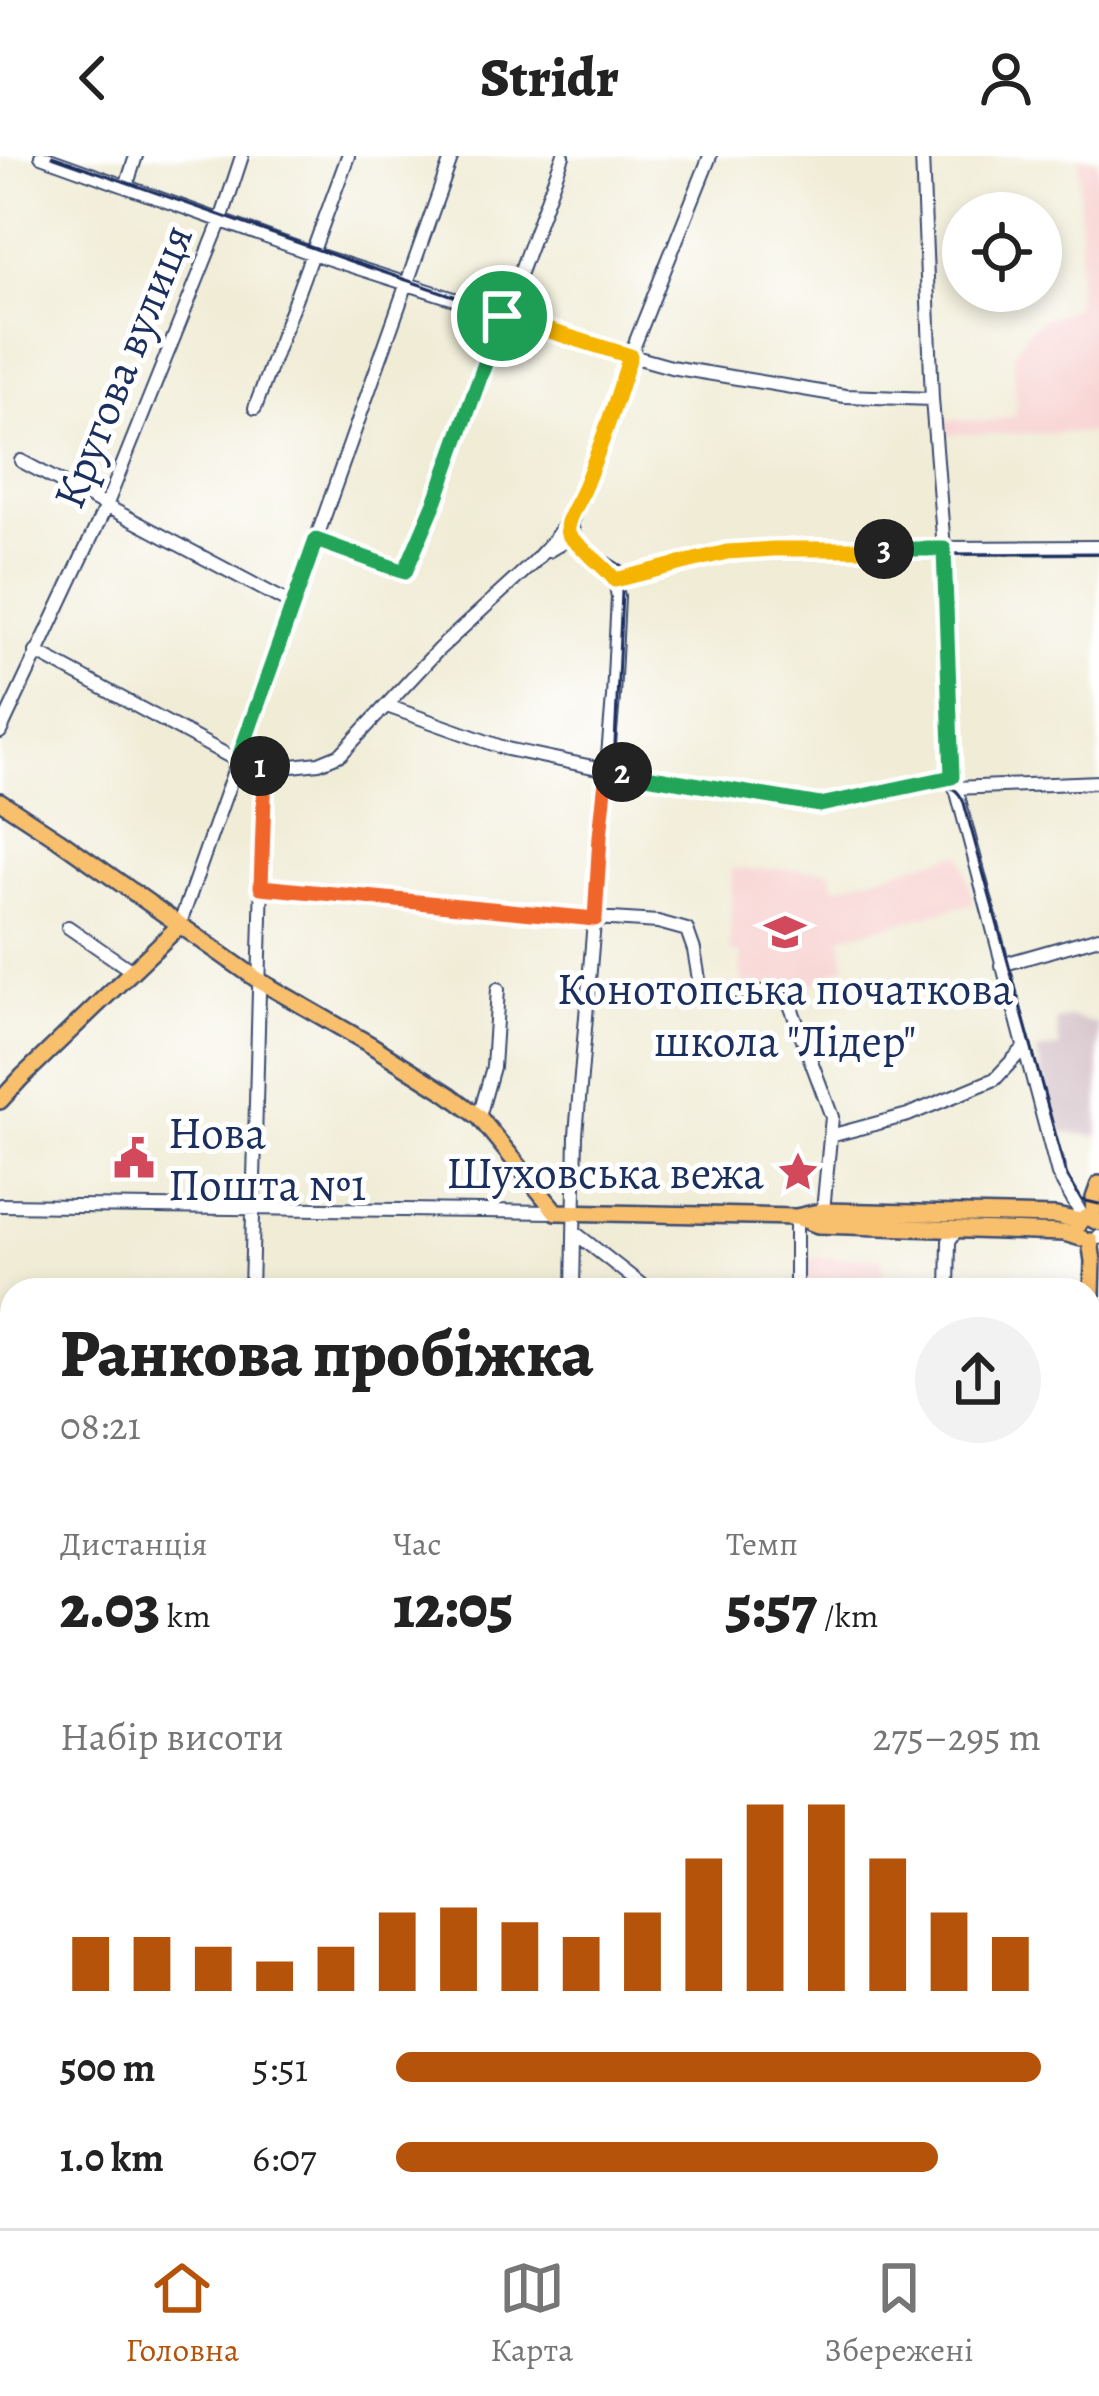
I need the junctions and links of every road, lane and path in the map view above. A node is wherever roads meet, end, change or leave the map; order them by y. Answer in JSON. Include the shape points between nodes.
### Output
{"nodes":[{"id":1,"x":41,"y":156,"type":"edge"},
{"id":2,"x":136,"y":156,"type":"edge"},
{"id":3,"x":242,"y":156,"type":"edge"},
{"id":4,"x":348,"y":156,"type":"edge"},
{"id":5,"x":452,"y":156,"type":"edge"},
{"id":6,"x":563,"y":156,"type":"edge"},
{"id":7,"x":710,"y":156,"type":"edge"},
{"id":8,"x":922,"y":156,"type":"edge"},
{"id":9,"x":126,"y":187,"type":"junction"},
{"id":10,"x":220,"y":220,"type":"junction"},
{"id":11,"x":311,"y":253,"type":"junction"},
{"id":12,"x":405,"y":284,"type":"junction"},
{"id":13,"x":502,"y":316,"type":"junction"},
{"id":14,"x":630,"y":356,"type":"junction"},
{"id":15,"x":932,"y":399,"type":"junction"},
{"id":16,"x":255,"y":408,"type":"dead end"},
{"id":17,"x":21,"y":461,"type":"dead end"},
{"id":18,"x":106,"y":506,"type":"junction"},
{"id":19,"x":567,"y":522,"type":"junction"},
{"id":20,"x":316,"y":540,"type":"junction"},
{"id":21,"x":574,"y":540,"type":"junction"},
{"id":22,"x":1099,"y":547,"type":"edge"},
{"id":23,"x":944,"y":549,"type":"junction"},
{"id":24,"x":533,"y":563,"type":"junction"},
{"id":25,"x":615,"y":580,"type":"junction"},
{"id":26,"x":293,"y":604,"type":"junction"},
{"id":27,"x":36,"y":652,"type":"junction"},
{"id":28,"x":387,"y":706,"type":"junction"},
{"id":29,"x":0,"y":732,"type":"edge"},
{"id":30,"x":238,"y":760,"type":"junction"},
{"id":31,"x":265,"y":766,"type":"junction"},
{"id":32,"x":607,"y":770,"type":"junction"},
{"id":33,"x":954,"y":782,"type":"junction"},
{"id":34,"x":1099,"y":782,"type":"edge"},
{"id":35,"x":0,"y":801,"type":"edge"},
{"id":36,"x":261,"y":887,"type":"junction"},
{"id":37,"x":595,"y":919,"type":"junction"},
{"id":38,"x":179,"y":926,"type":"junction"},
{"id":39,"x":68,"y":927,"type":"dead end"},
{"id":40,"x":1099,"y":937,"type":"edge"},
{"id":41,"x":1001,"y":965,"type":"junction"},
{"id":42,"x":132,"y":971,"type":"junction"},
{"id":43,"x":258,"y":980,"type":"junction"},
{"id":44,"x":498,"y":989,"type":"dead end"},
{"id":45,"x":1024,"y":1048,"type":"junction"},
{"id":46,"x":0,"y":1101,"type":"edge"},
{"id":47,"x":479,"y":1117,"type":"junction"},
{"id":48,"x":830,"y":1136,"type":"junction"},
{"id":49,"x":1099,"y":1184,"type":"edge"},
{"id":50,"x":0,"y":1205,"type":"edge"},
{"id":51,"x":254,"y":1209,"type":"junction"},
{"id":52,"x":823,"y":1210,"type":"junction"},
{"id":53,"x":556,"y":1212,"type":"junction"},
{"id":54,"x":575,"y":1213,"type":"junction"},
{"id":55,"x":796,"y":1217,"type":"junction"},
{"id":56,"x":957,"y":1229,"type":"junction"},
{"id":57,"x":1091,"y":1230,"type":"edge"},
{"id":58,"x":574,"y":1232,"type":"junction"},
{"id":59,"x":251,"y":1278,"type":"edge"},
{"id":60,"x":573,"y":1278,"type":"edge"},
{"id":61,"x":633,"y":1278,"type":"edge"},
{"id":62,"x":796,"y":1278,"type":"edge"},
{"id":63,"x":948,"y":1278,"type":"edge"},
{"id":64,"x":1092,"y":1278,"type":"edge"}],
"edges":[{"from":1,"to":9,"type":"street"},
{"from":2,"to":9,"type":"street"},
{"from":3,"to":10,"type":"street","name":"Кругова вулиця"},
{"from":4,"to":11,"type":"street"},
{"from":5,"to":12,"type":"street"},
{"from":6,"to":13,"type":"street"},
{"from":7,"to":14,"type":"street"},
{"from":8,"to":15,"type":"street"},
{"from":9,"to":10,"type":"street"},
{"from":10,"to":11,"type":"street"},
{"from":10,"to":18,"type":"street","name":"Кругова вулиця"},
{"from":11,"to":12,"type":"street"},
{"from":11,"to":16,"type":"street"},
{"from":12,"to":13,"type":"street"},
{"from":12,"to":20,"type":"street"},
{"from":13,"to":14,"type":"street"},
{"from":13,"to":20,"type":"street","via":[[405,572]]},
{"from":14,"to":15,"type":"street","via":[[845,396]]},
{"from":14,"to":19,"type":"street"},
{"from":15,"to":23,"type":"street"},
{"from":17,"to":18,"type":"street"},
{"from":18,"to":26,"type":"street"},
{"from":18,"to":27,"type":"street","name":"Кругова вулиця"},
{"from":19,"to":21,"type":"street"},
{"from":19,"to":24,"type":"street"},
{"from":20,"to":26,"type":"street"},
{"from":21,"to":24,"type":"street"},
{"from":21,"to":25,"type":"street"},
{"from":22,"to":23,"type":"street"},
{"from":23,"to":25,"type":"street","via":[[727,552]]},
{"from":23,"to":33,"type":"street"},
{"from":24,"to":28,"type":"street"},
{"from":25,"to":32,"type":"street"},
{"from":26,"to":30,"type":"street"},
{"from":27,"to":29,"type":"street","name":"Кругова вулиця"},
{"from":27,"to":30,"type":"street"},
{"from":28,"to":31,"type":"street","via":[[341,754]]},
{"from":28,"to":32,"type":"street","via":[[507,749]]},
{"from":30,"to":31,"type":"street"},
{"from":30,"to":38,"type":"street"},
{"from":31,"to":36,"type":"street"},
{"from":32,"to":33,"type":"street","via":[[820,805]]},
{"from":32,"to":37,"type":"street"},
{"from":33,"to":34,"type":"street"},
{"from":33,"to":41,"type":"street"},
{"from":35,"to":38,"type":"main road"},
{"from":36,"to":37,"type":"street"},
{"from":36,"to":43,"type":"street"},
{"from":37,"to":48,"type":"street","via":[[687,930],[701,991],[769,992],[789,1002],[832,1117]]},
{"from":37,"to":54,"type":"street"},
{"from":38,"to":42,"type":"main road"},
{"from":38,"to":43,"type":"main road"},
{"from":39,"to":42,"type":"street"},
{"from":40,"to":41,"type":"street"},
{"from":41,"to":45,"type":"street"},
{"from":42,"to":46,"type":"main road"},
{"from":43,"to":47,"type":"main road"},
{"from":43,"to":51,"type":"street"},
{"from":44,"to":47,"type":"street","via":[[493,1067]]},
{"from":45,"to":48,"type":"street","via":[[994,1079]]},
{"from":45,"to":57,"type":"street","via":[[1058,1174]]},
{"from":47,"to":53,"type":"main road"},
{"from":48,"to":52,"type":"street"},
{"from":49,"to":57,"type":"main road"},
{"from":50,"to":51,"type":"street"},
{"from":51,"to":53,"type":"street"},
{"from":51,"to":59,"type":"street"},
{"from":52,"to":55,"type":"main road"},
{"from":52,"to":57,"type":"main road","via":[[1056,1216]]},
{"from":53,"to":54,"type":"main road"},
{"from":54,"to":55,"type":"main road"},
{"from":54,"to":58,"type":"street"},
{"from":55,"to":56,"type":"main road","via":[[818,1226]]},
{"from":55,"to":62,"type":"street"},
{"from":56,"to":57,"type":"main road"},
{"from":56,"to":63,"type":"street"},
{"from":57,"to":64,"type":"main road"},
{"from":58,"to":60,"type":"street"},
{"from":58,"to":61,"type":"street"}]}
